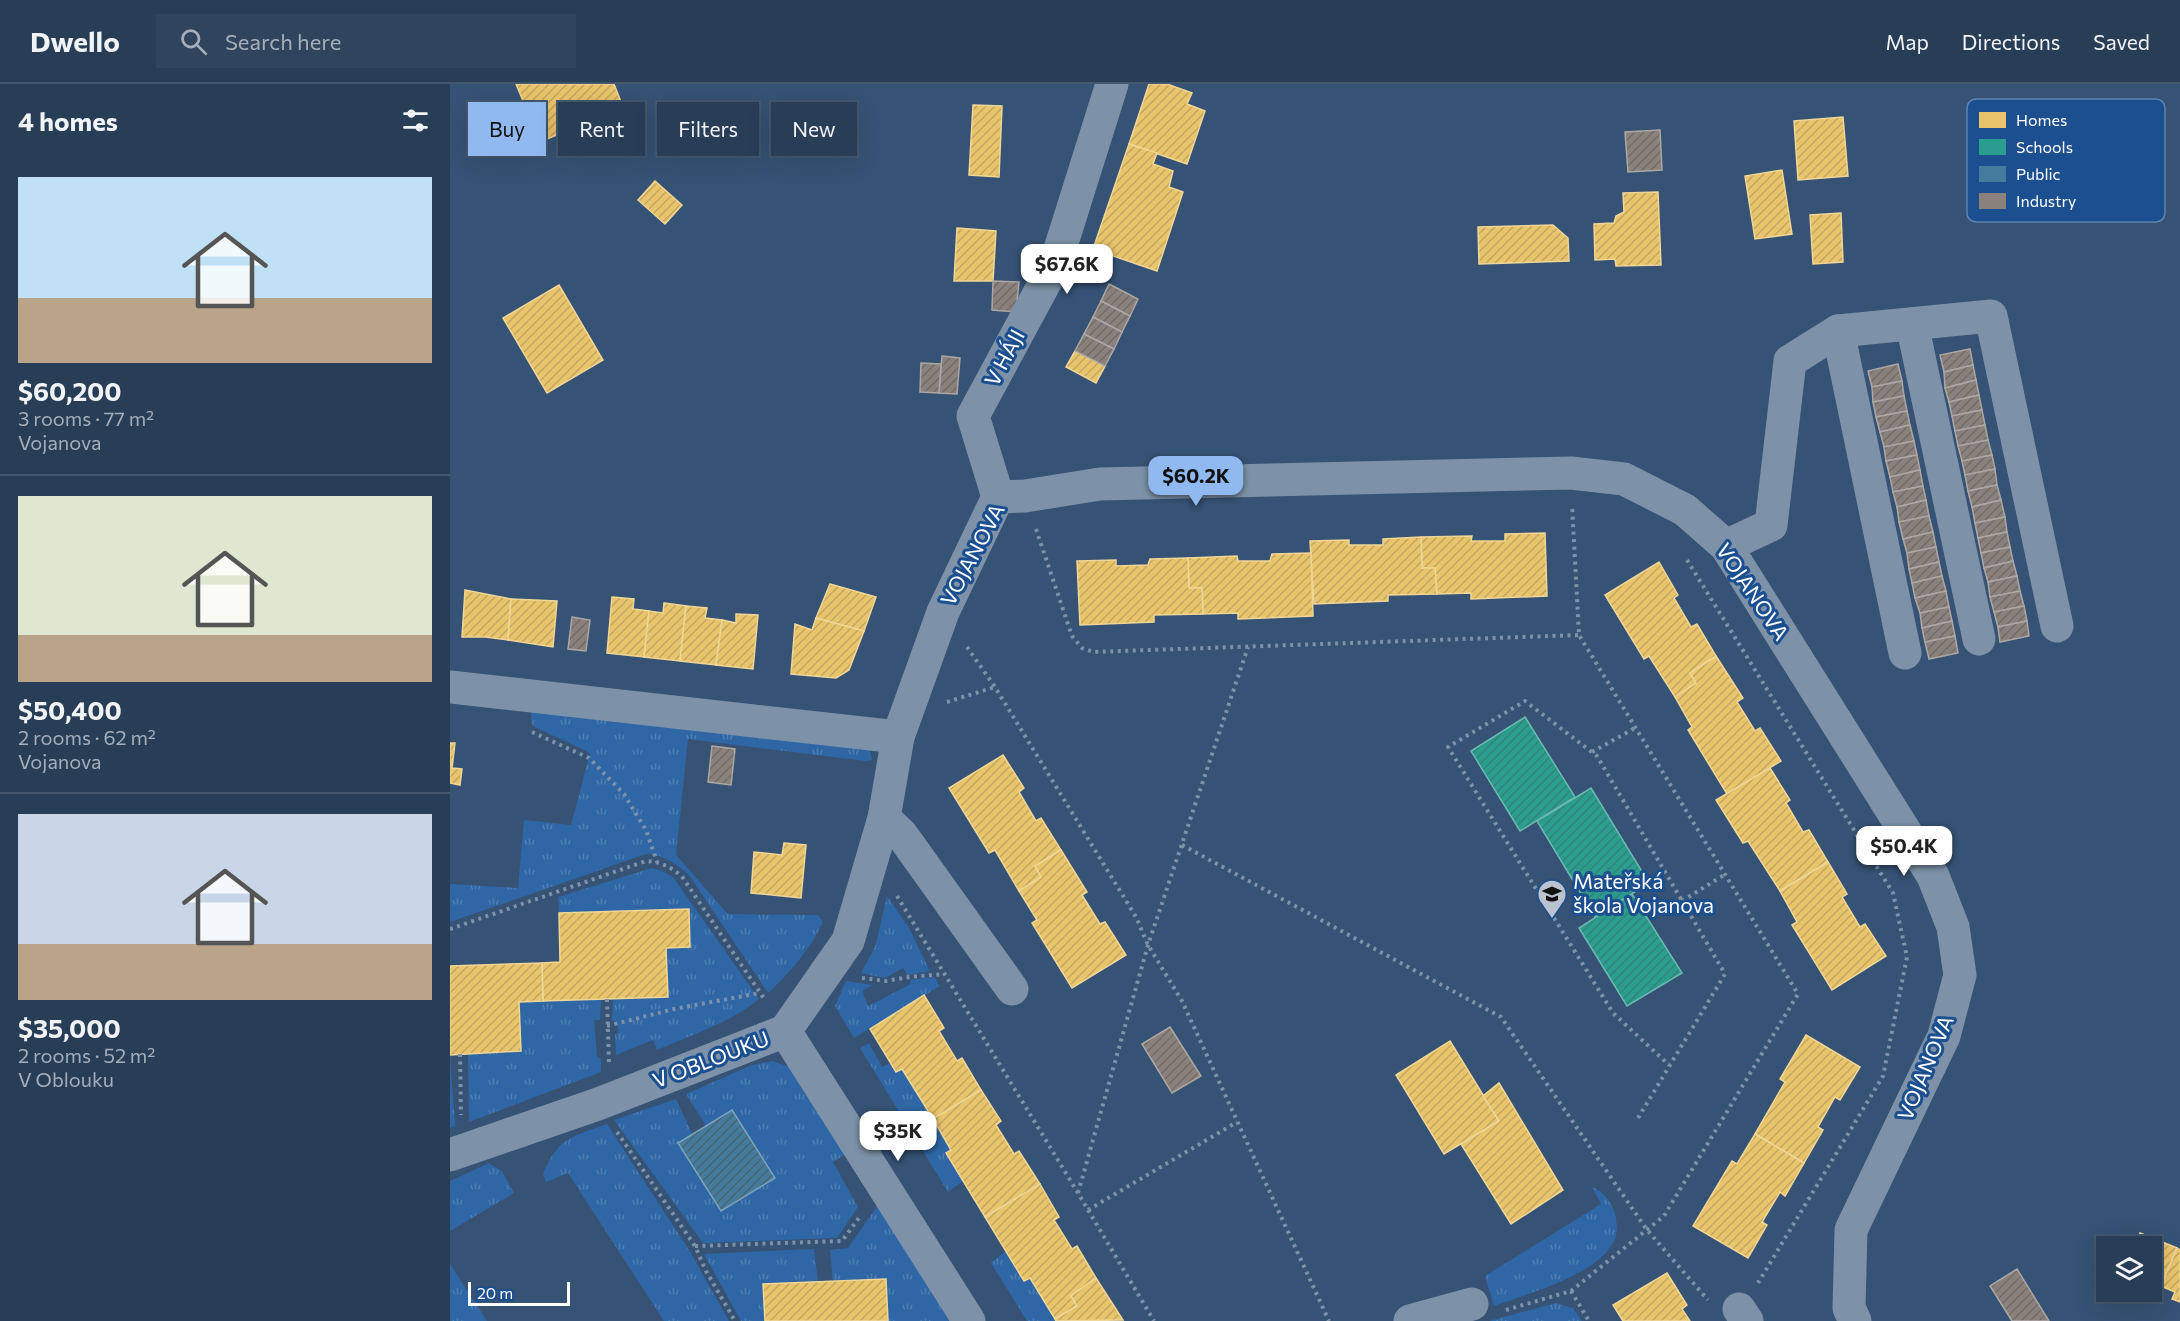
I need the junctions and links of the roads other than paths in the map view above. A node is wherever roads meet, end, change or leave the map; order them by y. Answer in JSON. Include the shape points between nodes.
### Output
{"nodes":[{"id":1,"x":1112,"y":84,"type":"edge"},
{"id":2,"x":1912,"y":324,"type":"junction"},
{"id":3,"x":1838,"y":331,"type":"junction"},
{"id":4,"x":1012,"y":497,"type":"junction"},
{"id":5,"x":1726,"y":546,"type":"junction"},
{"id":6,"x":2057,"y":626,"type":"dead end"},
{"id":7,"x":1979,"y":639,"type":"dead end"},
{"id":8,"x":1905,"y":653,"type":"dead end"},
{"id":9,"x":450,"y":687,"type":"edge"},
{"id":10,"x":903,"y":725,"type":"junction"},
{"id":11,"x":884,"y":818,"type":"junction"},
{"id":12,"x":1012,"y":989,"type":"dead end"},
{"id":13,"x":785,"y":1031,"type":"junction"},
{"id":14,"x":450,"y":1155,"type":"edge"},
{"id":15,"x":1472,"y":1304,"type":"road end"},
{"id":16,"x":969,"y":1321,"type":"edge"},
{"id":17,"x":1410,"y":1321,"type":"edge"},
{"id":18,"x":1855,"y":1321,"type":"edge"}],
"edges":[{"from":1,"to":4,"type":"street","name":"V HÁJI","via":[[1056,262],[973,416]]},
{"from":2,"to":3,"type":"street"},
{"from":2,"to":6,"type":"street","via":[[1991,316]]},
{"from":2,"to":7,"type":"street"},
{"from":3,"to":5,"type":"street","via":[[1790,362],[1771,525]]},
{"from":3,"to":8,"type":"street"},
{"from":4,"to":5,"type":"street","name":"VOJANOVA","via":[[1100,484],[1571,473],[1624,479],[1685,510]]},
{"from":4,"to":10,"type":"street","name":"VOJANOVA","via":[[943,612]]},
{"from":5,"to":18,"type":"street","name":"VOJANOVA","via":[[1933,876],[1953,927],[1960,975],[1944,1035],[1851,1230],[1849,1308]]},
{"from":9,"to":10,"type":"street"},
{"from":10,"to":11,"type":"street","name":"VOJANOVA"},
{"from":11,"to":12,"type":"street","via":[[902,835]]},
{"from":11,"to":13,"type":"street","name":"VOJANOVA","via":[[848,941]]},
{"from":13,"to":14,"type":"street","name":"V OBLOUKU","via":[[608,1100]]},
{"from":13,"to":16,"type":"street","name":"V OBLOUKU"},
{"from":15,"to":17,"type":"street"}]}
